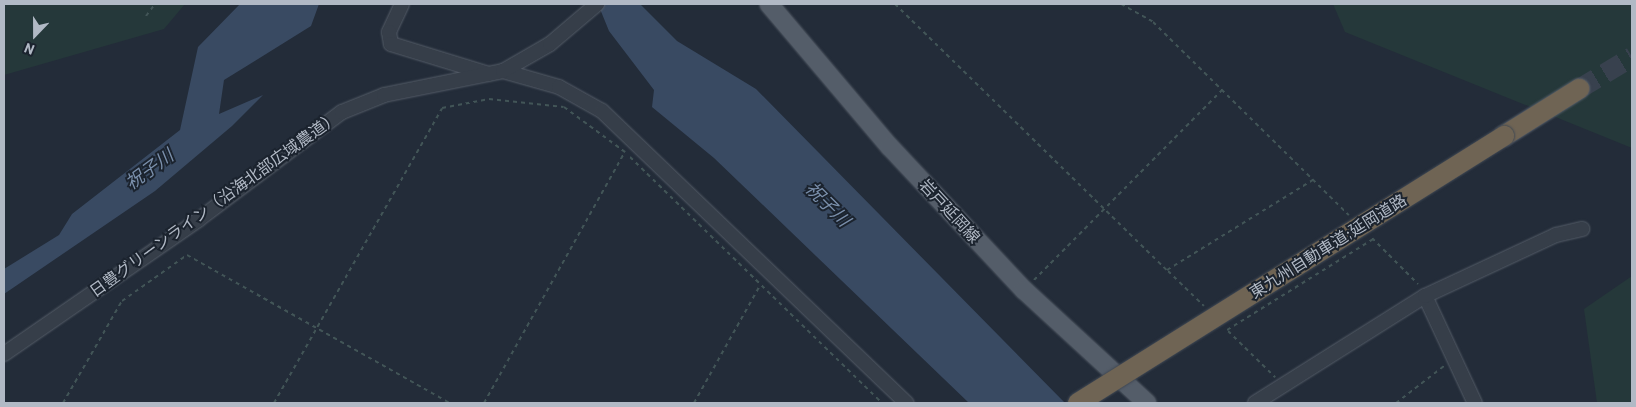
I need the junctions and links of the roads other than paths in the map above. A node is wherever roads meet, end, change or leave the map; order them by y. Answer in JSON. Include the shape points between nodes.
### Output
{"nodes":[{"id":1,"x":402,"y":4,"type":"edge"},
{"id":2,"x":597,"y":4,"type":"edge"},
{"id":3,"x":769,"y":4,"type":"edge"},
{"id":4,"x":504,"y":71,"type":"junction"},
{"id":5,"x":490,"y":74,"type":"junction"},
{"id":6,"x":1579,"y":89,"type":"tunnel mouth"},
{"id":7,"x":1582,"y":229,"type":"dead end"},
{"id":8,"x":1427,"y":296,"type":"junction"},
{"id":9,"x":4,"y":354,"type":"edge"},
{"id":10,"x":907,"y":403,"type":"edge"},
{"id":11,"x":1078,"y":403,"type":"edge"},
{"id":12,"x":1147,"y":403,"type":"edge"},
{"id":13,"x":1255,"y":403,"type":"edge"},
{"id":14,"x":1475,"y":403,"type":"edge"}],
"edges":[{"from":1,"to":5,"type":"street","via":[[389,32],[391,44]]},
{"from":2,"to":4,"type":"street","name":"日豊グリーンライン（沿海北部広域農道）","via":[[524,61]]},
{"from":3,"to":12,"type":"main road","name":"岩戸延岡線","via":[[890,147],[1024,290]]},
{"from":4,"to":5,"type":"street","name":"日豊グリーンライン（沿海北部広域農道）"},
{"from":4,"to":10,"type":"street","via":[[559,87],[602,111]]},
{"from":5,"to":9,"type":"street","name":"日豊グリーンライン（沿海北部広域農道）","via":[[384,95],[342,112],[198,220]]},
{"from":6,"to":11,"type":"highway","name":"東九州自動車道;延岡道路","bridge":true},
{"from":7,"to":8,"type":"street","via":[[1556,235]]},
{"from":8,"to":13,"type":"street"},
{"from":8,"to":14,"type":"street"}]}
